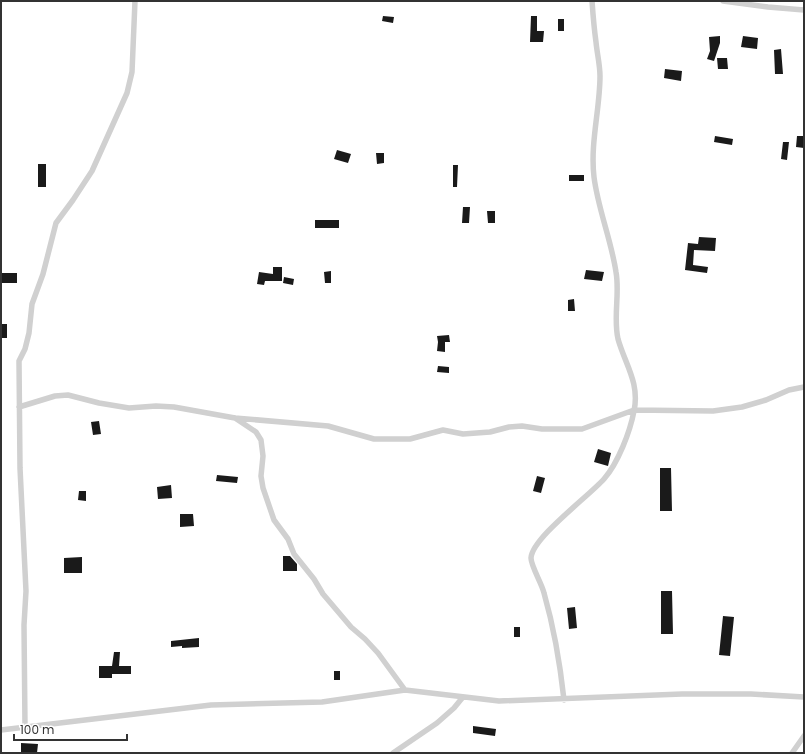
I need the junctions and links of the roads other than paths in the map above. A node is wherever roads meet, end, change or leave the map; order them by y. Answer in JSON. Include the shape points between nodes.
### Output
{"nodes":[{"id":1,"x":134,"y":1,"type":"edge"},
{"id":2,"x":592,"y":1,"type":"edge"},
{"id":3,"x":723,"y":1,"type":"edge"},
{"id":4,"x":804,"y":10,"type":"edge"},
{"id":5,"x":804,"y":387,"type":"edge"},
{"id":6,"x":19,"y":407,"type":"junction"},
{"id":7,"x":634,"y":410,"type":"junction"},
{"id":8,"x":235,"y":418,"type":"junction"},
{"id":9,"x":405,"y":690,"type":"junction"},
{"id":10,"x":463,"y":697,"type":"junction"},
{"id":11,"x":804,"y":697,"type":"edge"},
{"id":12,"x":564,"y":700,"type":"junction"},
{"id":13,"x":25,"y":727,"type":"junction"},
{"id":14,"x":1,"y":730,"type":"edge"},
{"id":15,"x":804,"y":736,"type":"edge"},
{"id":16,"x":393,"y":753,"type":"edge"},
{"id":17,"x":792,"y":753,"type":"edge"}],
"edges":[{"from":1,"to":6,"type":"street","via":[[132,72],[126,93],[92,171],[56,223],[43,274],[32,304],[25,349],[19,361]]},
{"from":2,"to":7,"type":"street","via":[[600,74],[594,175],[616,272],[618,337],[636,392]]},
{"from":3,"to":4,"type":"street"},
{"from":5,"to":7,"type":"street","via":[[742,407],[713,411]]},
{"from":6,"to":8,"type":"street","via":[[55,396],[68,395],[129,408],[174,407]]},
{"from":6,"to":13,"type":"street","via":[[26,591]]},
{"from":7,"to":8,"type":"street","via":[[582,429],[522,426],[463,434],[443,430],[410,439],[393,440],[374,438],[328,426]]},
{"from":7,"to":12,"type":"street","via":[[617,460],[609,472],[587,497],[543,537],[531,557],[544,592],[555,638]]},
{"from":8,"to":9,"type":"street","via":[[256,432],[261,440],[263,488],[274,520],[288,539],[294,554],[323,594],[378,653]]},
{"from":9,"to":10,"type":"street"},
{"from":9,"to":13,"type":"street","via":[[322,702],[211,705]]},
{"from":10,"to":12,"type":"street","via":[[499,701]]},
{"from":10,"to":16,"type":"street","via":[[437,723]]},
{"from":11,"to":12,"type":"street","via":[[682,694]]},
{"from":13,"to":14,"type":"street"},
{"from":15,"to":17,"type":"street"}]}
